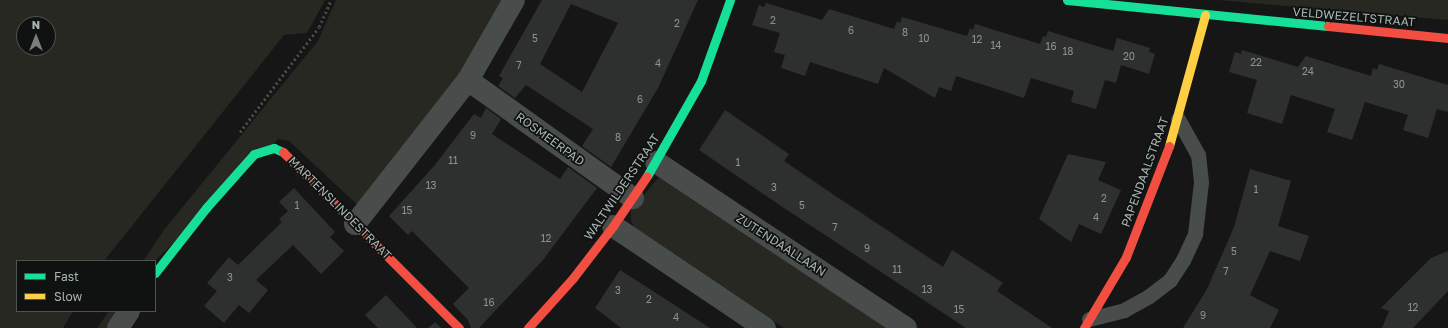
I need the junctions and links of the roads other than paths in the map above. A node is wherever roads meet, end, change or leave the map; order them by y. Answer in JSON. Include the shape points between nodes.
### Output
{"nodes":[{"id":1,"x":514,"y":0,"type":"edge"},
{"id":2,"x":730,"y":0,"type":"edge"},
{"id":3,"x":1067,"y":0,"type":"edge"},
{"id":4,"x":1205,"y":15,"type":"junction"},
{"id":5,"x":1448,"y":38,"type":"edge"},
{"id":6,"x":468,"y":80,"type":"junction"},
{"id":7,"x":1178,"y":118,"type":"junction"},
{"id":8,"x":656,"y":162,"type":"junction"},
{"id":9,"x":632,"y":198,"type":"junction"},
{"id":10,"x":355,"y":224,"type":"junction"},
{"id":11,"x":613,"y":226,"type":"junction"},
{"id":12,"x":156,"y":272,"type":"edge"},
{"id":13,"x":128,"y":312,"type":"edge"},
{"id":14,"x":1086,"y":324,"type":"edge"},
{"id":15,"x":118,"y":328,"type":"edge"},
{"id":16,"x":459,"y":328,"type":"edge"},
{"id":17,"x":528,"y":328,"type":"edge"},
{"id":18,"x":765,"y":328,"type":"edge"},
{"id":19,"x":906,"y":328,"type":"edge"}],
"edges":[{"from":1,"to":6,"type":"street"},
{"from":2,"to":8,"type":"street","name":"WALTWILDERSTRAAT","via":[[701,81]]},
{"from":3,"to":4,"type":"street","name":"VELDWEZELTSTRAAT"},
{"from":4,"to":5,"type":"street","name":"VELDWEZELTSTRAAT"},
{"from":4,"to":7,"type":"street","name":"PAPENDAALSTRAAT"},
{"from":6,"to":9,"type":"street","name":"ROSMEERPAD"},
{"from":6,"to":10,"type":"street"},
{"from":7,"to":14,"type":"street","name":"PAPENDAALSTRAAT","via":[[1126,257]]},
{"from":7,"to":14,"type":"lane","via":[[1198,155],[1201,182],[1195,234],[1170,280],[1124,310]]},
{"from":8,"to":9,"type":"street","name":"WALTWILDERSTRAAT"},
{"from":8,"to":19,"type":"street","name":"ZUTENDAALLAAN"},
{"from":9,"to":11,"type":"street","name":"WALTWILDERSTRAAT"},
{"from":10,"to":12,"type":"street","name":"MARTENSLINDESTRAAT","via":[[286,154],[274,148],[266,149],[254,154]]},
{"from":10,"to":16,"type":"street","name":"MARTENSLINDESTRAAT"},
{"from":11,"to":17,"type":"street","name":"WALTWILDERSTRAAT","via":[[574,278]]},
{"from":11,"to":18,"type":"street"},
{"from":13,"to":15,"type":"street"}]}
